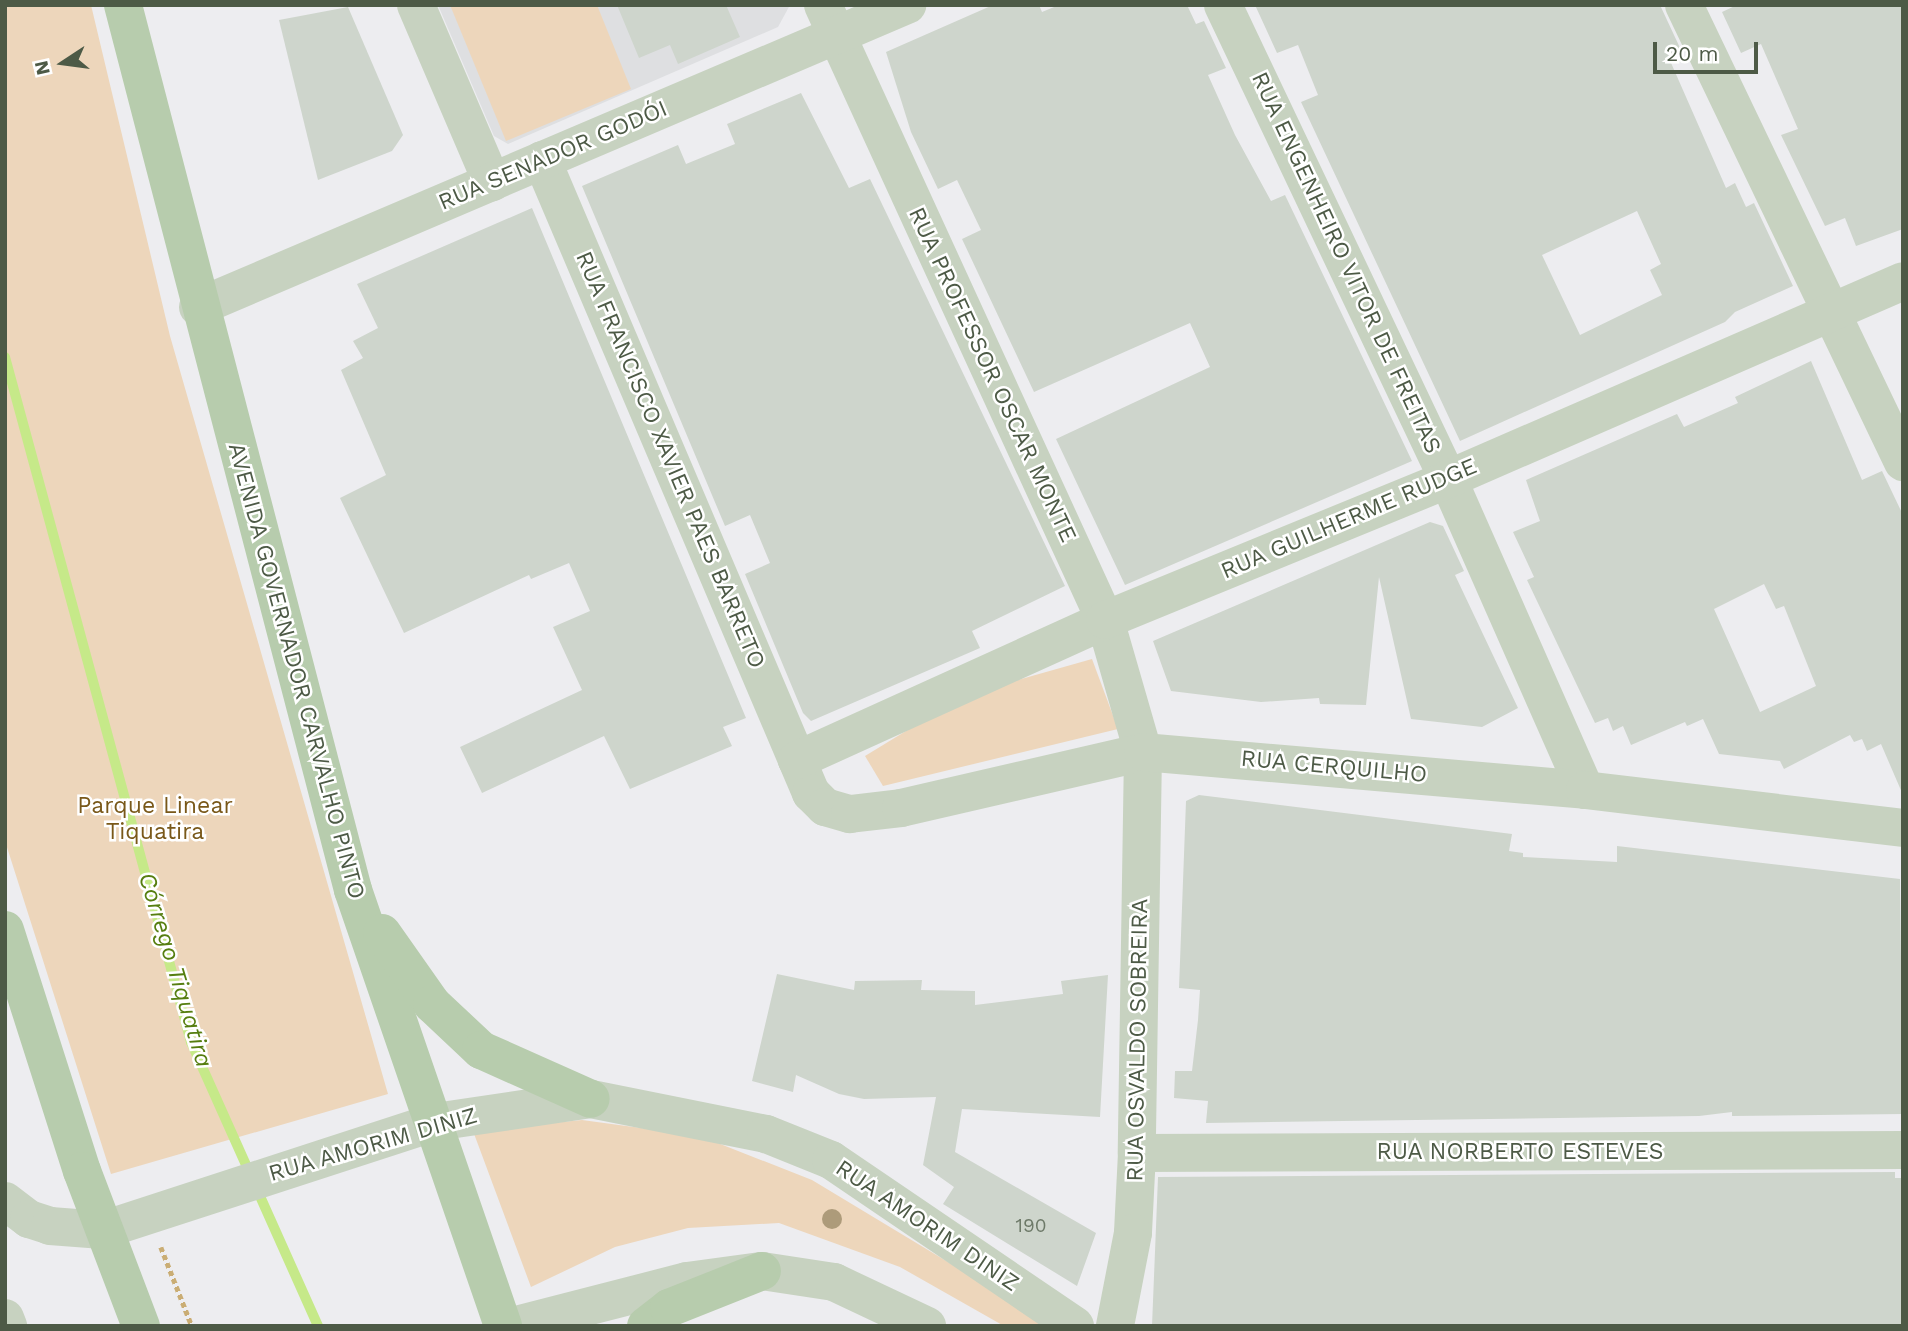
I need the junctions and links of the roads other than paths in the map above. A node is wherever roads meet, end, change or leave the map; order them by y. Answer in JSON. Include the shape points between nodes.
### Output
{"nodes":[{"id":1,"x":123,"y":5,"type":"edge"},
{"id":2,"x":416,"y":5,"type":"edge"},
{"id":3,"x":907,"y":5,"type":"edge"},
{"id":4,"x":1223,"y":5,"type":"edge"},
{"id":5,"x":1684,"y":5,"type":"edge"},
{"id":6,"x":829,"y":20,"type":"edge"},
{"id":7,"x":542,"y":160,"type":"junction"},
{"id":8,"x":492,"y":182,"type":"junction"},
{"id":9,"x":1903,"y":281,"type":"edge"},
{"id":10,"x":198,"y":307,"type":"junction"},
{"id":11,"x":1833,"y":309,"type":"junction"},
{"id":12,"x":1903,"y":462,"type":"edge"},
{"id":13,"x":1448,"y":479,"type":"junction"},
{"id":14,"x":1105,"y":620,"type":"junction"},
{"id":15,"x":1143,"y":752,"type":"junction"},
{"id":16,"x":797,"y":761,"type":"junction"},
{"id":17,"x":1585,"y":790,"type":"junction"},
{"id":18,"x":1903,"y":828,"type":"edge"},
{"id":19,"x":353,"y":890,"type":"junction"},
{"id":20,"x":5,"y":930,"type":"edge"},
{"id":21,"x":591,"y":1099,"type":"junction"},
{"id":22,"x":421,"y":1127,"type":"junction"},
{"id":23,"x":1903,"y":1150,"type":"edge"},
{"id":24,"x":1137,"y":1153,"type":"junction"},
{"id":25,"x":5,"y":1201,"type":"edge"},
{"id":26,"x":103,"y":1230,"type":"junction"},
{"id":27,"x":762,"y":1271,"type":"junction"},
{"id":28,"x":5,"y":1318,"type":"edge"},
{"id":29,"x":8,"y":1326,"type":"edge"},
{"id":30,"x":141,"y":1326,"type":"edge"},
{"id":31,"x":503,"y":1326,"type":"edge"},
{"id":32,"x":512,"y":1326,"type":"edge"},
{"id":33,"x":646,"y":1326,"type":"edge"},
{"id":34,"x":928,"y":1326,"type":"edge"},
{"id":35,"x":1075,"y":1326,"type":"edge"},
{"id":36,"x":1115,"y":1326,"type":"edge"}],
"edges":[{"from":1,"to":10,"type":"main road","name":"AVENIDA GOVERNADOR CARVALHO PINTO"},
{"from":2,"to":8,"type":"street"},
{"from":3,"to":6,"type":"street","name":"RUA SENADOR GODÓI"},
{"from":4,"to":13,"type":"street","name":"RUA ENGENHEIRO VITOR DE FREITAS"},
{"from":5,"to":11,"type":"street"},
{"from":6,"to":7,"type":"street","name":"RUA SENADOR GODÓI"},
{"from":6,"to":14,"type":"street","name":"RUA PROFESSOR OSCAR MONTE"},
{"from":7,"to":8,"type":"street","name":"RUA SENADOR GODÓI"},
{"from":7,"to":16,"type":"street","name":"RUA FRANCISCO XAVIER PAES BARRETO"},
{"from":8,"to":10,"type":"street","name":"RUA SENADOR GODÓI"},
{"from":9,"to":11,"type":"street","name":"RUA GUILHERME RUDGE"},
{"from":10,"to":19,"type":"main road","name":"AVENIDA GOVERNADOR CARVALHO PINTO"},
{"from":11,"to":12,"type":"street"},
{"from":11,"to":13,"type":"street","name":"RUA GUILHERME RUDGE"},
{"from":13,"to":14,"type":"street","name":"RUA GUILHERME RUDGE"},
{"from":13,"to":17,"type":"street","name":"RUA ENGENHEIRO VITOR DE FREITAS"},
{"from":14,"to":15,"type":"street","name":"RUA PROFESSOR OSCAR MONTE"},
{"from":14,"to":16,"type":"street","name":"RUA GUILHERME RUDGE"},
{"from":15,"to":16,"type":"street","name":"RUA CERQUILHO","via":[[901,808],[850,814],[825,807],[811,793]]},
{"from":15,"to":17,"type":"street","name":"RUA CERQUILHO"},
{"from":15,"to":24,"type":"street","name":"RUA OSVALDO SOBREIRA"},
{"from":17,"to":18,"type":"street","name":"RUA CERQUILHO"},
{"from":19,"to":21,"type":"main road","via":[[453,1027],[481,1050]]},
{"from":19,"to":22,"type":"main road","name":"AVENIDA GOVERNADOR CARVALHO PINTO"},
{"from":20,"to":26,"type":"main road"},
{"from":21,"to":22,"type":"street","name":"RUA AMORIM DINIZ"},
{"from":21,"to":35,"type":"street","name":"RUA AMORIM DINIZ","via":[[766,1134],[831,1160]]},
{"from":22,"to":26,"type":"street","name":"RUA AMORIM DINIZ"},
{"from":22,"to":31,"type":"main road","name":"AVENIDA GOVERNADOR CARVALHO PINTO"},
{"from":23,"to":24,"type":"street","name":"RUA NORBERTO ESTEVES"},
{"from":24,"to":36,"type":"street","name":"RUA OSVALDO SOBREIRA","via":[[1133,1233]]},
{"from":25,"to":26,"type":"street","name":"RUA AMORIM DINIZ","via":[[29,1219],[50,1226]]},
{"from":26,"to":30,"type":"main road"},
{"from":27,"to":32,"type":"street","via":[[687,1281]]},
{"from":27,"to":33,"type":"main road","via":[[669,1308]]},
{"from":27,"to":34,"type":"street","via":[[834,1282]]},
{"from":28,"to":29,"type":"street"}]}
